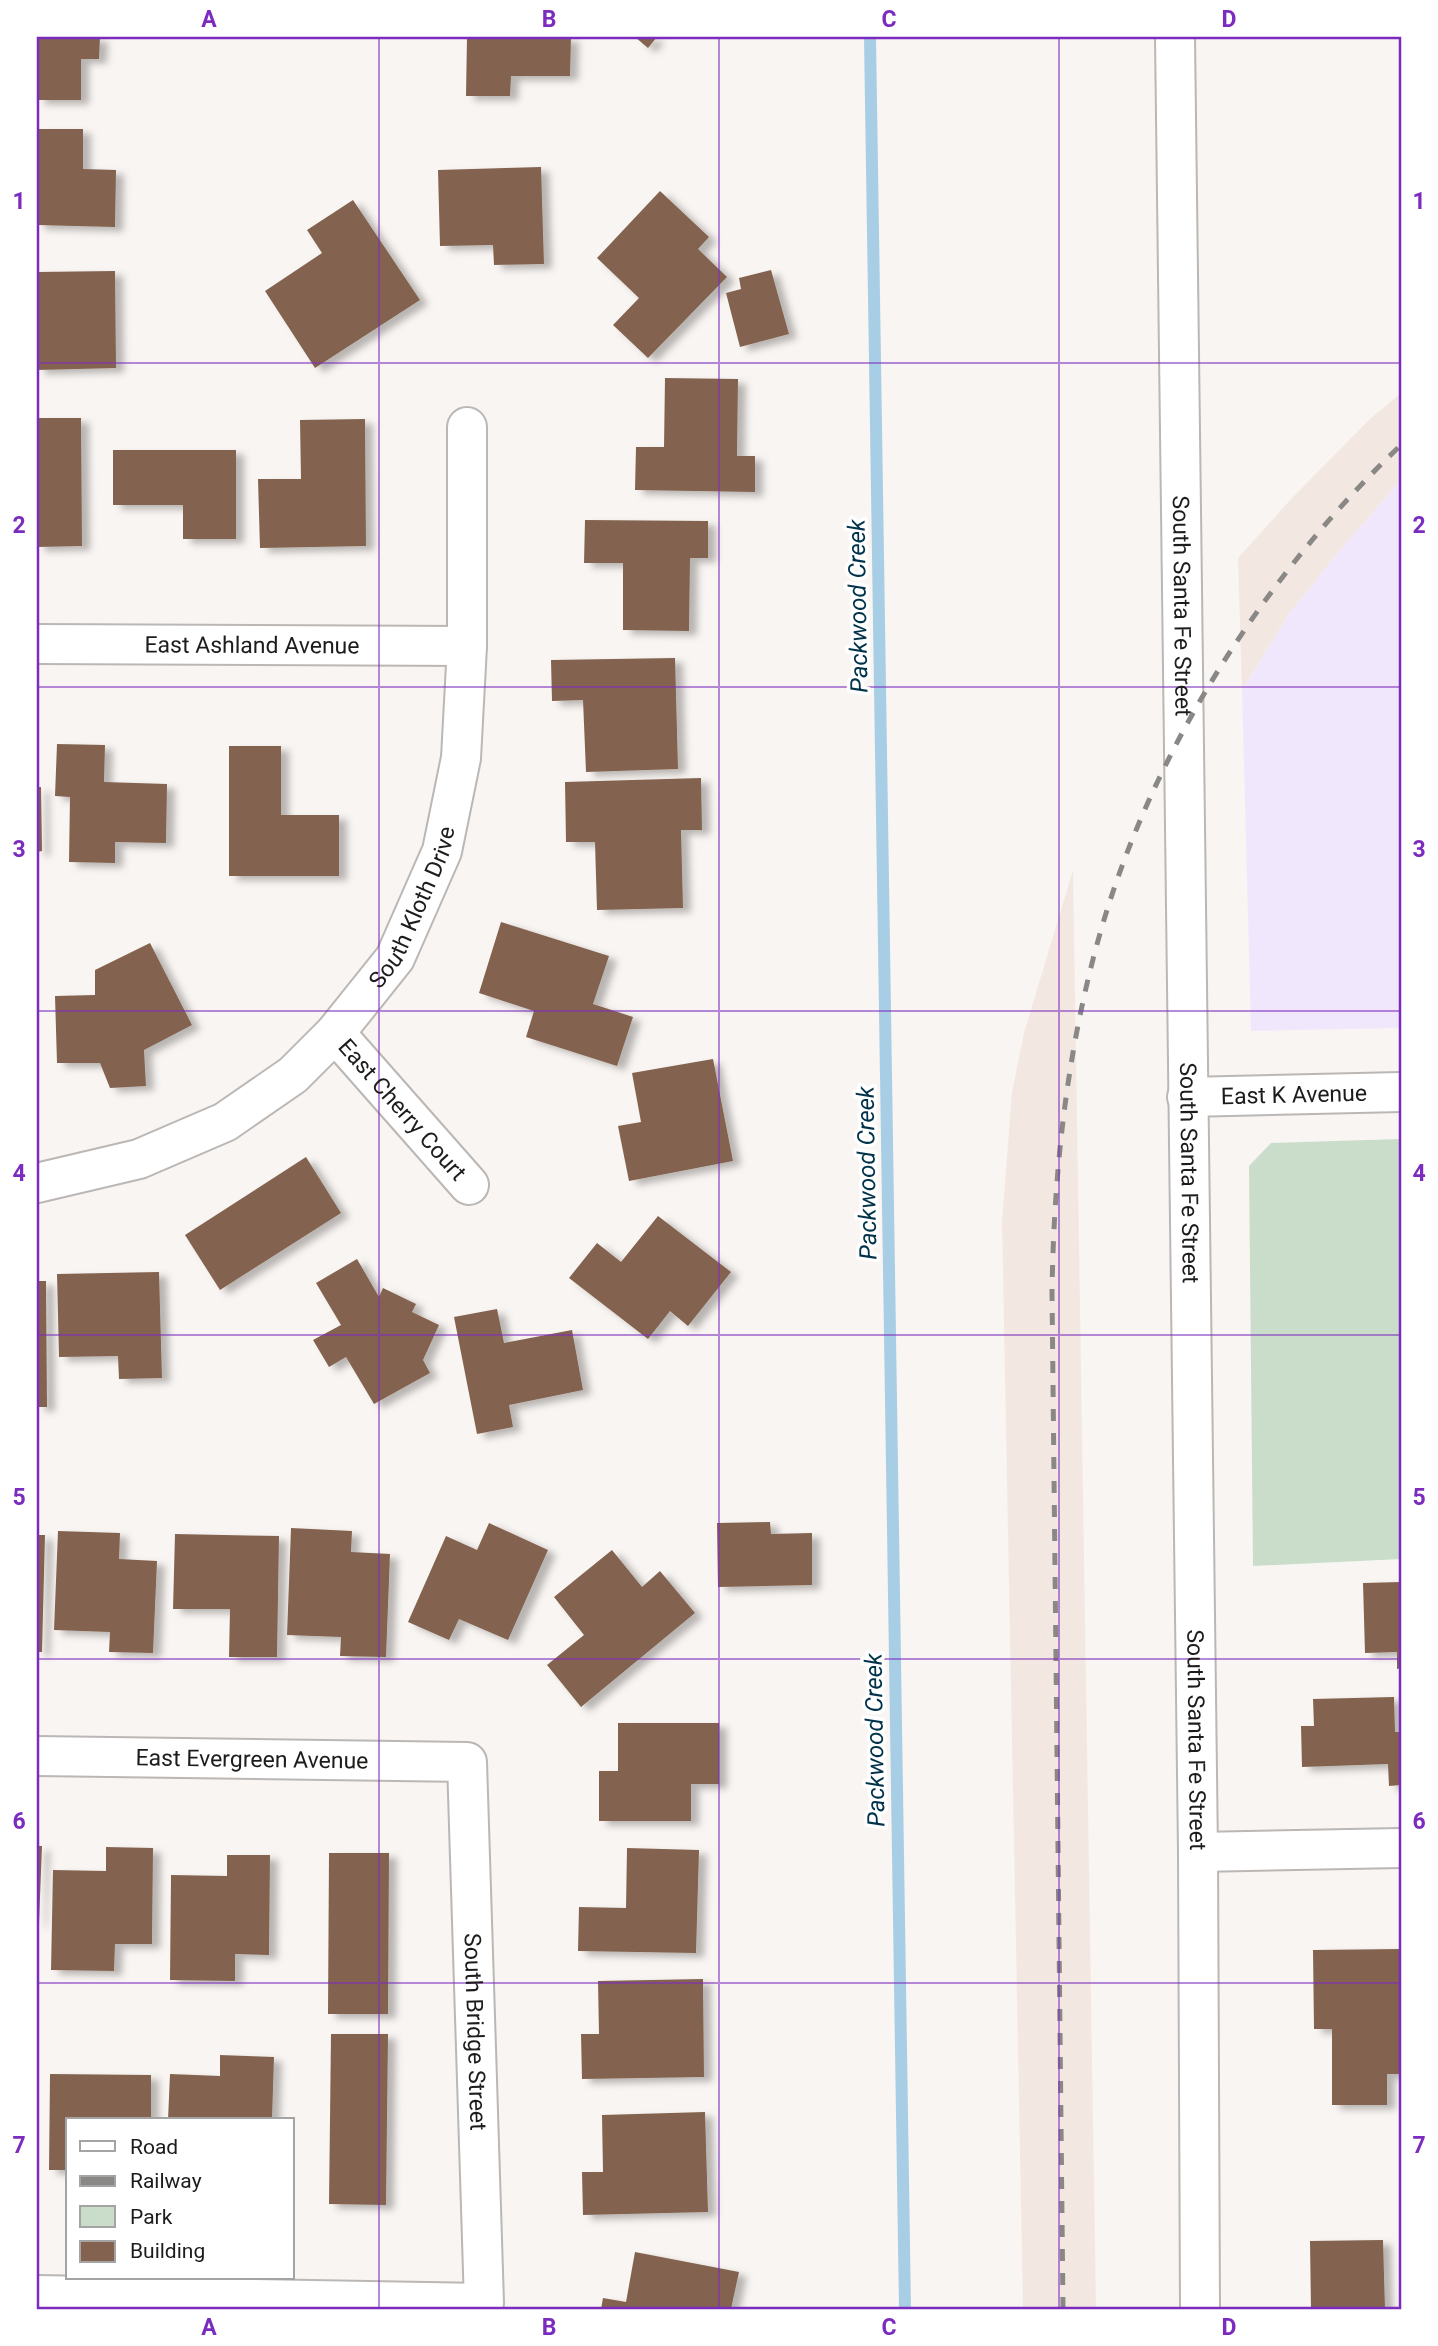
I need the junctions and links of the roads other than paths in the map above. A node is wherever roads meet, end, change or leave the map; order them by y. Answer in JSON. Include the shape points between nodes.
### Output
{"nodes":[{"id":1,"x":1175,"y":37,"type":"edge"},
{"id":2,"x":467,"y":427,"type":"dead end"},
{"id":3,"x":37,"y":644,"type":"edge"},
{"id":4,"x":467,"y":646,"type":"junction"},
{"id":5,"x":335,"y":1033,"type":"junction"},
{"id":6,"x":1401,"y":1092,"type":"edge"},
{"id":7,"x":1187,"y":1097,"type":"junction"},
{"id":8,"x":37,"y":1183,"type":"edge"},
{"id":9,"x":469,"y":1185,"type":"dead end"},
{"id":10,"x":37,"y":1756,"type":"edge"},
{"id":11,"x":467,"y":1762,"type":"joint"},
{"id":12,"x":1401,"y":1849,"type":"edge"},
{"id":13,"x":1198,"y":1853,"type":"junction"},
{"id":14,"x":37,"y":2295,"type":"edge"},
{"id":15,"x":1200,"y":2309,"type":"edge"}],
"edges":[{"from":1,"to":7,"type":"street","name":"South Santa Fe Street"},
{"from":2,"to":4,"type":"street","name":"South Kloth Drive"},
{"from":3,"to":4,"type":"street","name":"East Ashland Avenue"},
{"from":4,"to":5,"type":"street","name":"South Kloth Drive","via":[[461,758],[442,851],[395,958]]},
{"from":5,"to":8,"type":"street","name":"South Kloth Drive","via":[[293,1075],[225,1122],[139,1158]]},
{"from":5,"to":9,"type":"street","name":"East Cherry Court"},
{"from":6,"to":7,"type":"street","name":"East K Avenue"},
{"from":7,"to":13,"type":"street","name":"South Santa Fe Street"},
{"from":10,"to":11,"type":"street","name":"East Evergreen Avenue"},
{"from":11,"to":14,"type":"street","name":"South Bridge Street","via":[[484,2303]]},
{"from":12,"to":13,"type":"street"},
{"from":13,"to":15,"type":"street","name":"South Santa Fe Street"}]}
